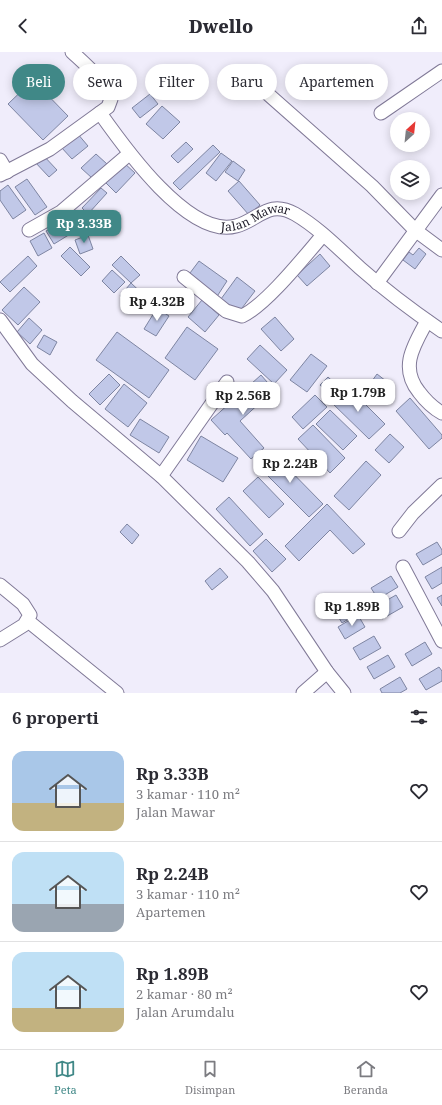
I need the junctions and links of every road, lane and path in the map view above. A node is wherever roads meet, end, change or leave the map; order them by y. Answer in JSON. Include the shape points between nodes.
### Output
{"nodes":[{"id":1,"x":72,"y":52,"type":"edge"},
{"id":2,"x":442,"y":72,"type":"edge"},
{"id":3,"x":275,"y":100,"type":"edge"},
{"id":4,"x":100,"y":113,"type":"junction"},
{"id":5,"x":381,"y":113,"type":"dead end"},
{"id":6,"x":129,"y":154,"type":"junction"},
{"id":7,"x":0,"y":160,"type":"edge"},
{"id":8,"x":4,"y":174,"type":"edge"},
{"id":9,"x":442,"y":195,"type":"edge"},
{"id":10,"x":29,"y":230,"type":"dead end"},
{"id":11,"x":415,"y":230,"type":"junction"},
{"id":12,"x":323,"y":235,"type":"junction"},
{"id":13,"x":442,"y":250,"type":"edge"},
{"id":14,"x":184,"y":277,"type":"dead end"},
{"id":15,"x":378,"y":283,"type":"junction"},
{"id":16,"x":0,"y":320,"type":"edge"},
{"id":17,"x":427,"y":320,"type":"junction"},
{"id":18,"x":442,"y":331,"type":"edge"},
{"id":19,"x":228,"y":382,"type":"dead end"},
{"id":20,"x":442,"y":413,"type":"edge"},
{"id":21,"x":161,"y":476,"type":"junction"},
{"id":22,"x":442,"y":484,"type":"edge"},
{"id":23,"x":399,"y":531,"type":"dead end"},
{"id":24,"x":403,"y":567,"type":"dead end"},
{"id":25,"x":0,"y":585,"type":"edge"},
{"id":26,"x":28,"y":621,"type":"junction"},
{"id":27,"x":0,"y":640,"type":"edge"},
{"id":28,"x":442,"y":641,"type":"edge"},
{"id":29,"x":327,"y":672,"type":"junction"},
{"id":30,"x":117,"y":693,"type":"edge"},
{"id":31,"x":303,"y":693,"type":"edge"},
{"id":32,"x":344,"y":693,"type":"edge"}],
"edges":[{"from":1,"to":4,"type":"street","via":[[107,88],[111,99],[108,107]]},
{"from":2,"to":5,"type":"street"},
{"from":3,"to":11,"type":"street","via":[[372,186]]},
{"from":4,"to":6,"type":"street","name":"Jalan Mawar"},
{"from":4,"to":8,"type":"street","via":[[50,149]]},
{"from":6,"to":10,"type":"street","via":[[61,212]]},
{"from":6,"to":12,"type":"street","name":"Jalan Mawar","via":[[183,209],[204,223],[237,226],[271,209],[295,214]]},
{"from":7,"to":8,"type":"street"},
{"from":9,"to":11,"type":"street"},
{"from":11,"to":13,"type":"street"},
{"from":11,"to":15,"type":"street"},
{"from":12,"to":14,"type":"street","via":[[288,275],[250,312],[242,316],[226,311]]},
{"from":12,"to":15,"type":"street","name":"Jalan Mawar"},
{"from":15,"to":17,"type":"street","name":"Jalan Mawar"},
{"from":16,"to":21,"type":"street","via":[[32,364]]},
{"from":17,"to":18,"type":"street","name":"Jalan Mawar"},
{"from":17,"to":20,"type":"street","via":[[413,347],[408,369],[409,377],[424,398]]},
{"from":19,"to":21,"type":"street"},
{"from":21,"to":29,"type":"street","via":[[248,562],[273,591]]},
{"from":22,"to":23,"type":"street"},
{"from":24,"to":28,"type":"street"},
{"from":25,"to":26,"type":"street","via":[[27,609],[30,615]]},
{"from":26,"to":27,"type":"street"},
{"from":26,"to":30,"type":"street"},
{"from":29,"to":31,"type":"street"},
{"from":29,"to":32,"type":"street"}]}
